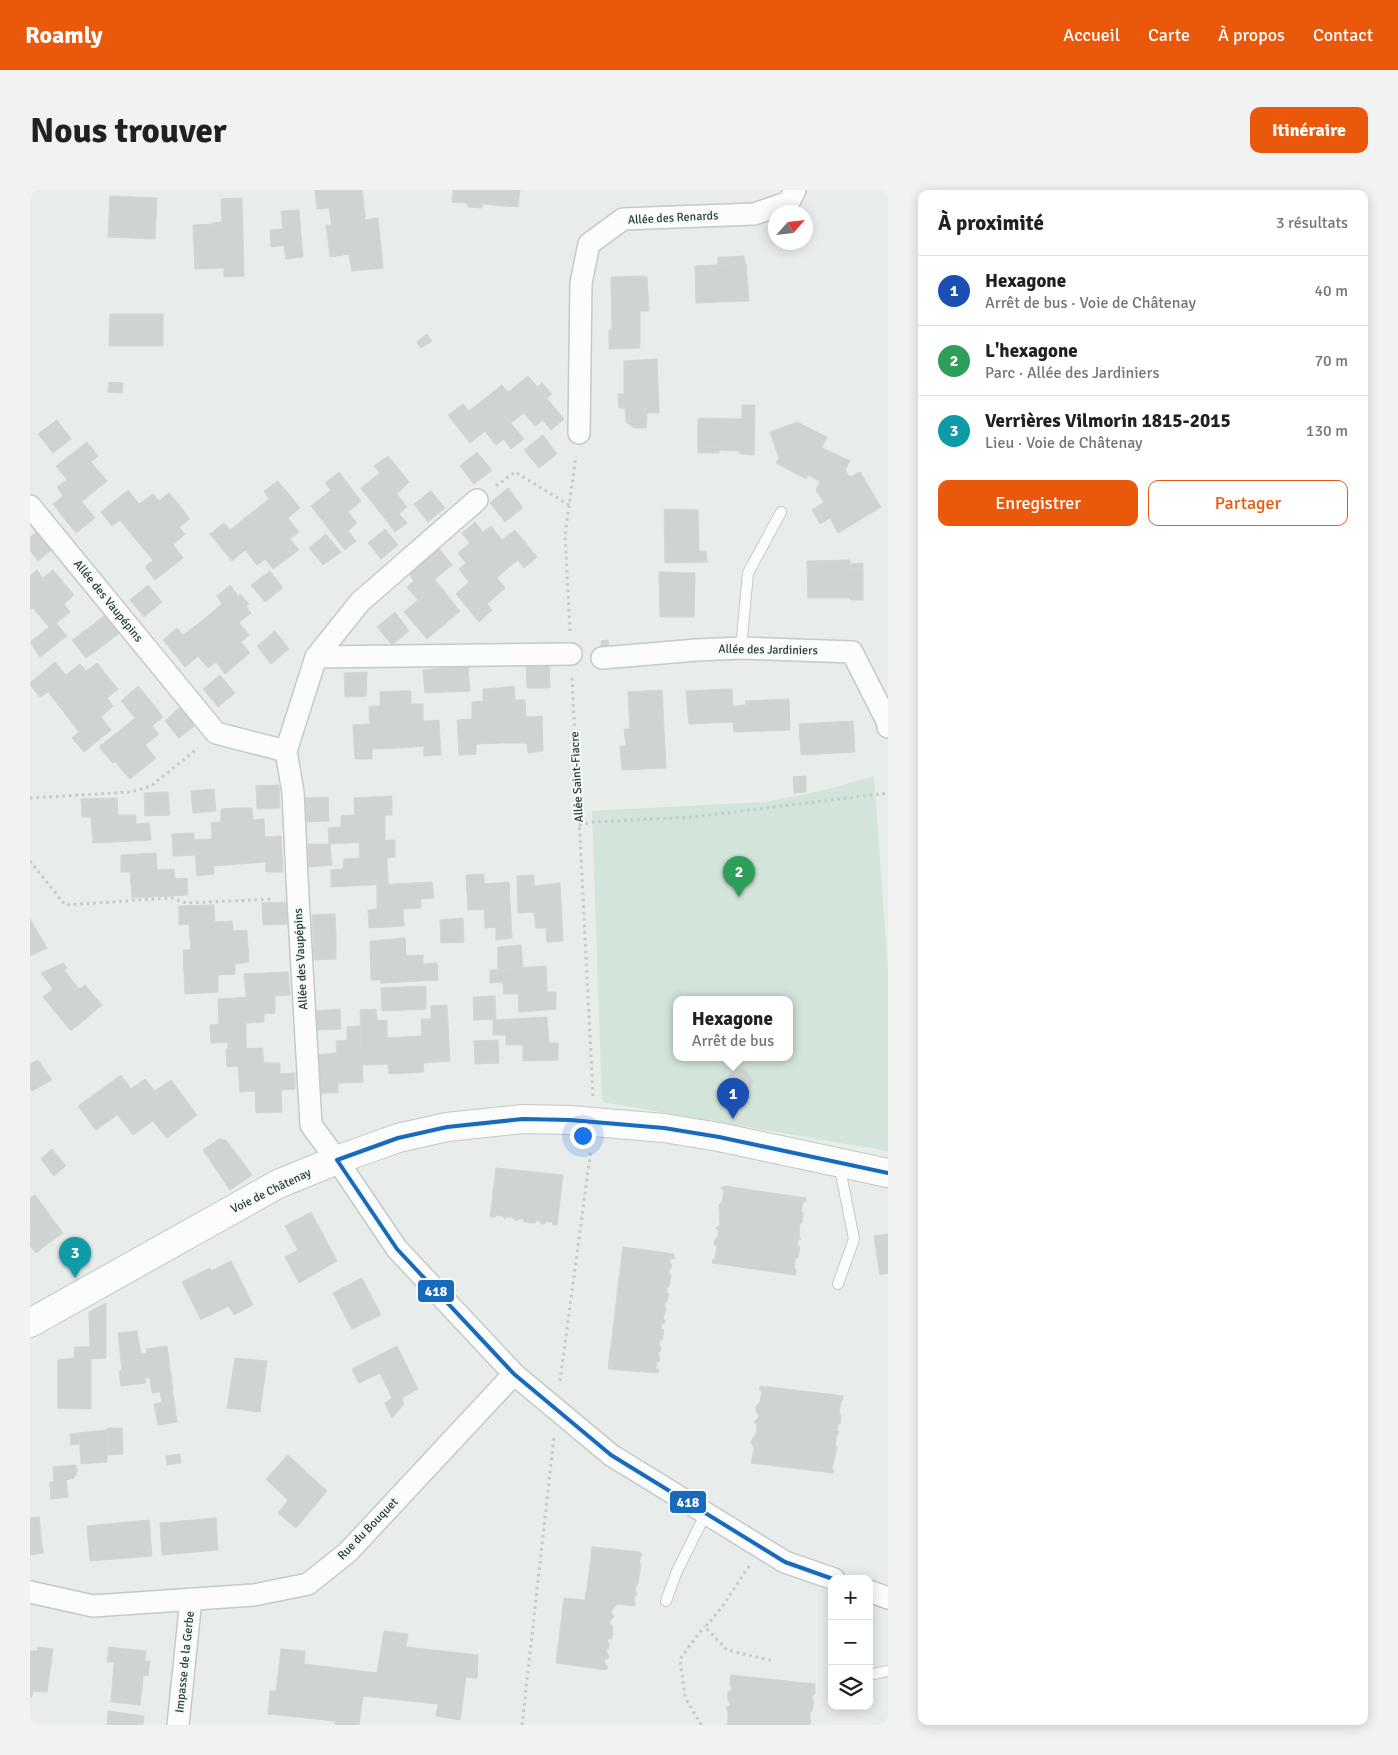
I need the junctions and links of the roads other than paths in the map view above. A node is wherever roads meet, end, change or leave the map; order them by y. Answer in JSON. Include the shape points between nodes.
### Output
{"nodes":[{"id":1,"x":795,"y":190,"type":"edge"},
{"id":2,"x":578,"y":433,"type":"road end"},
{"id":3,"x":478,"y":500,"type":"road end"},
{"id":4,"x":30,"y":506,"type":"edge"},
{"id":5,"x":781,"y":512,"type":"dead end"},
{"id":6,"x":741,"y":648,"type":"junction"},
{"id":7,"x":571,"y":654,"type":"road end"},
{"id":8,"x":316,"y":657,"type":"junction"},
{"id":9,"x":602,"y":658,"type":"dead end"},
{"id":10,"x":888,"y":727,"type":"edge"},
{"id":11,"x":286,"y":751,"type":"junction"},
{"id":12,"x":337,"y":1160,"type":"junction"},
{"id":13,"x":839,"y":1163,"type":"junction"},
{"id":14,"x":888,"y":1173,"type":"edge"},
{"id":15,"x":838,"y":1284,"type":"dead end"},
{"id":16,"x":30,"y":1323,"type":"edge"},
{"id":17,"x":514,"y":1374,"type":"junction"},
{"id":18,"x":706,"y":1513,"type":"junction"},
{"id":19,"x":828,"y":1577,"type":"edge"},
{"id":20,"x":30,"y":1592,"type":"edge"},
{"id":21,"x":873,"y":1592,"type":"edge"},
{"id":22,"x":888,"y":1598,"type":"edge"},
{"id":23,"x":192,"y":1599,"type":"junction"},
{"id":24,"x":666,"y":1601,"type":"dead end"},
{"id":25,"x":888,"y":1671,"type":"edge"},
{"id":26,"x":873,"y":1674,"type":"edge"},
{"id":27,"x":178,"y":1725,"type":"edge"}],
"edges":[{"from":1,"to":2,"type":"street","name":"Allée des Renards","via":[[789,202],[754,214],[623,219],[589,244],[581,283]]},
{"from":3,"to":8,"type":"street","name":"Allée des Vaupépins","via":[[360,602]]},
{"from":4,"to":11,"type":"street","name":"Allée des Vaupépins","via":[[216,734]]},
{"from":5,"to":6,"type":"lane","via":[[748,573]]},
{"from":6,"to":9,"type":"street","name":"Allée des Jardiniers"},
{"from":6,"to":10,"type":"street","name":"Allée des Jardiniers","via":[[852,652]]},
{"from":7,"to":8,"type":"street"},
{"from":8,"to":11,"type":"street","name":"Allée des Vaupépins"},
{"from":11,"to":12,"type":"street","name":"Allée des Vaupépins","via":[[293,792],[311,1125]]},
{"from":12,"to":13,"type":"street","name":"Voie de Châtenay","via":[[398,1138],[523,1119],[664,1128]]},
{"from":12,"to":16,"type":"street","name":"Voie de Châtenay","via":[[278,1184]]},
{"from":12,"to":17,"type":"street","name":"Allée des Vaupépins","via":[[397,1249]]},
{"from":13,"to":14,"type":"street","name":"Voie de Châtenay"},
{"from":13,"to":15,"type":"lane","via":[[854,1239]]},
{"from":17,"to":18,"type":"street","name":"Allée des Vaupépins","via":[[611,1455]]},
{"from":17,"to":23,"type":"street","name":"Rue du Bouquet","via":[[348,1552],[308,1584],[254,1595]]},
{"from":18,"to":19,"type":"street","name":"Allée des Vaupépins","via":[[785,1562]]},
{"from":18,"to":24,"type":"lane"},
{"from":20,"to":23,"type":"street","name":"Rue du Bouquet","via":[[93,1606]]},
{"from":21,"to":22,"type":"street"},
{"from":23,"to":27,"type":"street","name":"Impasse de la Gerbe"},
{"from":25,"to":26,"type":"lane"}]}
